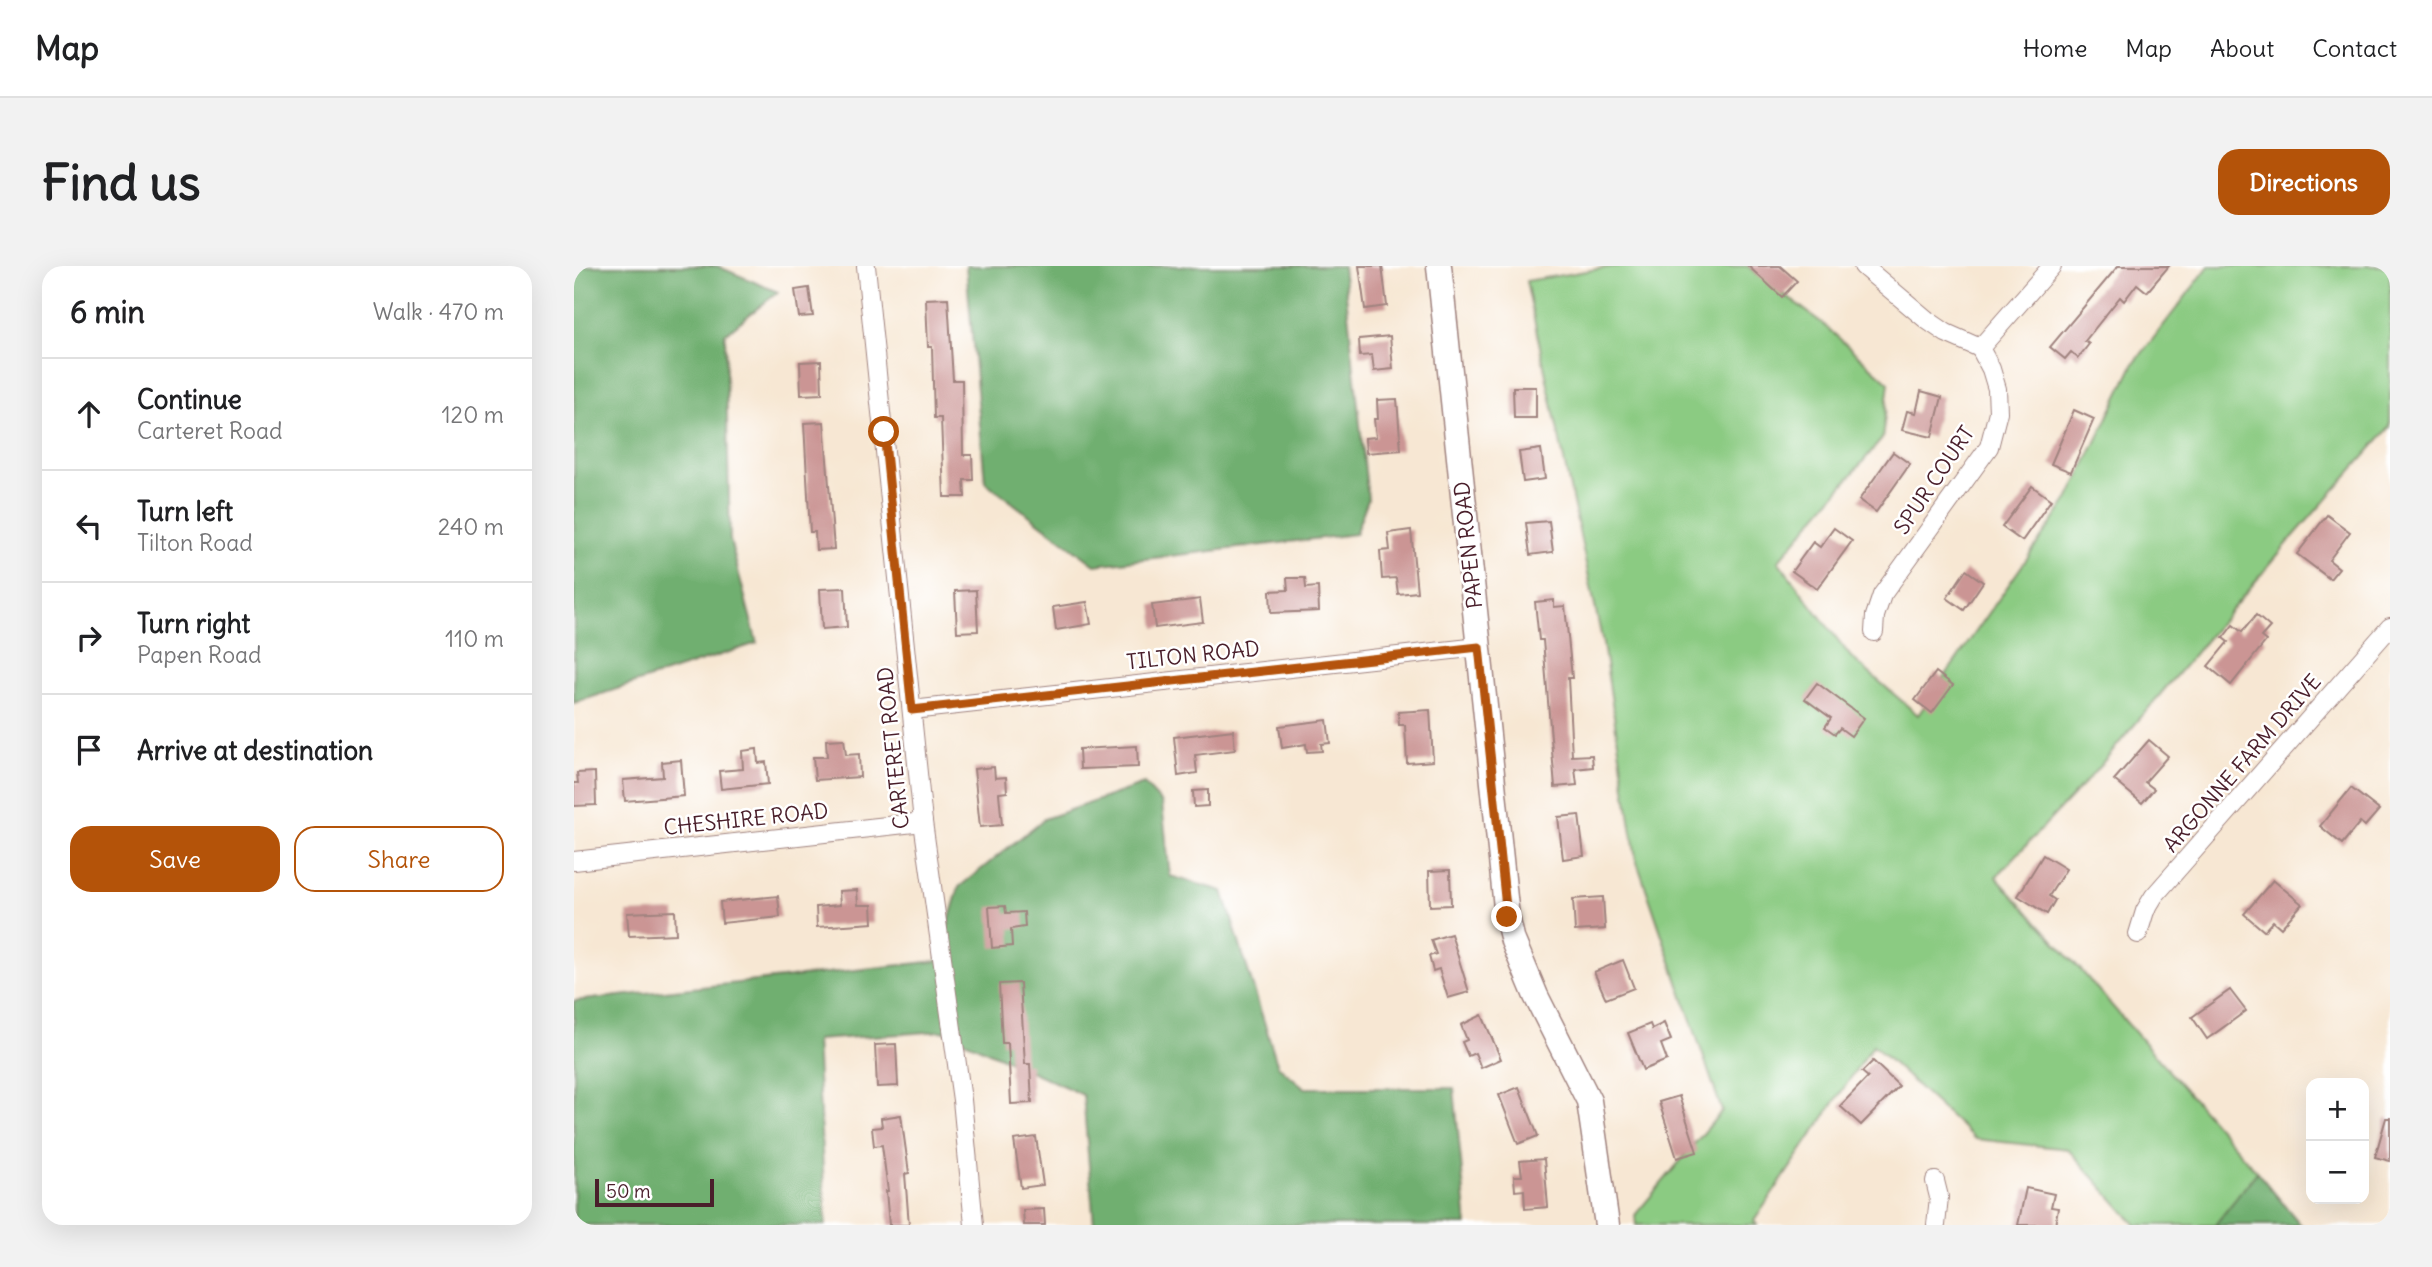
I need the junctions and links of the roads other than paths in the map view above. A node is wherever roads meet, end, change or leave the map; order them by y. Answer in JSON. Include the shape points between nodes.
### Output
{"nodes":[{"id":1,"x":866,"y":266,"type":"edge"},
{"id":2,"x":1439,"y":266,"type":"edge"},
{"id":3,"x":1863,"y":266,"type":"edge"},
{"id":4,"x":2052,"y":266,"type":"edge"},
{"id":5,"x":1979,"y":348,"type":"junction"},
{"id":6,"x":2390,"y":627,"type":"edge"},
{"id":7,"x":1874,"y":632,"type":"dead end"},
{"id":8,"x":1479,"y":647,"type":"junction"},
{"id":9,"x":912,"y":710,"type":"junction"},
{"id":10,"x":923,"y":822,"type":"junction"},
{"id":11,"x":574,"y":861,"type":"edge"},
{"id":12,"x":2138,"y":934,"type":"dead end"},
{"id":13,"x":1934,"y":1181,"type":"dead end"},
{"id":14,"x":974,"y":1225,"type":"edge"},
{"id":15,"x":1607,"y":1225,"type":"edge"},
{"id":16,"x":1936,"y":1225,"type":"edge"}],
"edges":[{"from":1,"to":9,"type":"street","name":"CARTERET ROAD"},
{"from":2,"to":8,"type":"street","name":"PAPEN ROAD"},
{"from":3,"to":5,"type":"street","via":[[1927,320]]},
{"from":4,"to":5,"type":"street"},
{"from":5,"to":7,"type":"street","name":"SPUR COURT","via":[[1997,389],[1998,412],[1989,447],[1882,596]]},
{"from":6,"to":12,"type":"street","name":"ARGONNE FARM DRIVE","via":[[2154,896]]},
{"from":8,"to":9,"type":"street","name":"TILTON ROAD"},
{"from":8,"to":15,"type":"street","name":"PAPEN ROAD","via":[[1507,917],[1536,996],[1589,1101]]},
{"from":9,"to":10,"type":"street","name":"CARTERET ROAD"},
{"from":10,"to":11,"type":"street","name":"CHESHIRE ROAD"},
{"from":10,"to":14,"type":"street","name":"CARTERET ROAD","via":[[962,1100]]},
{"from":13,"to":16,"type":"street","via":[[1939,1197]]}]}
